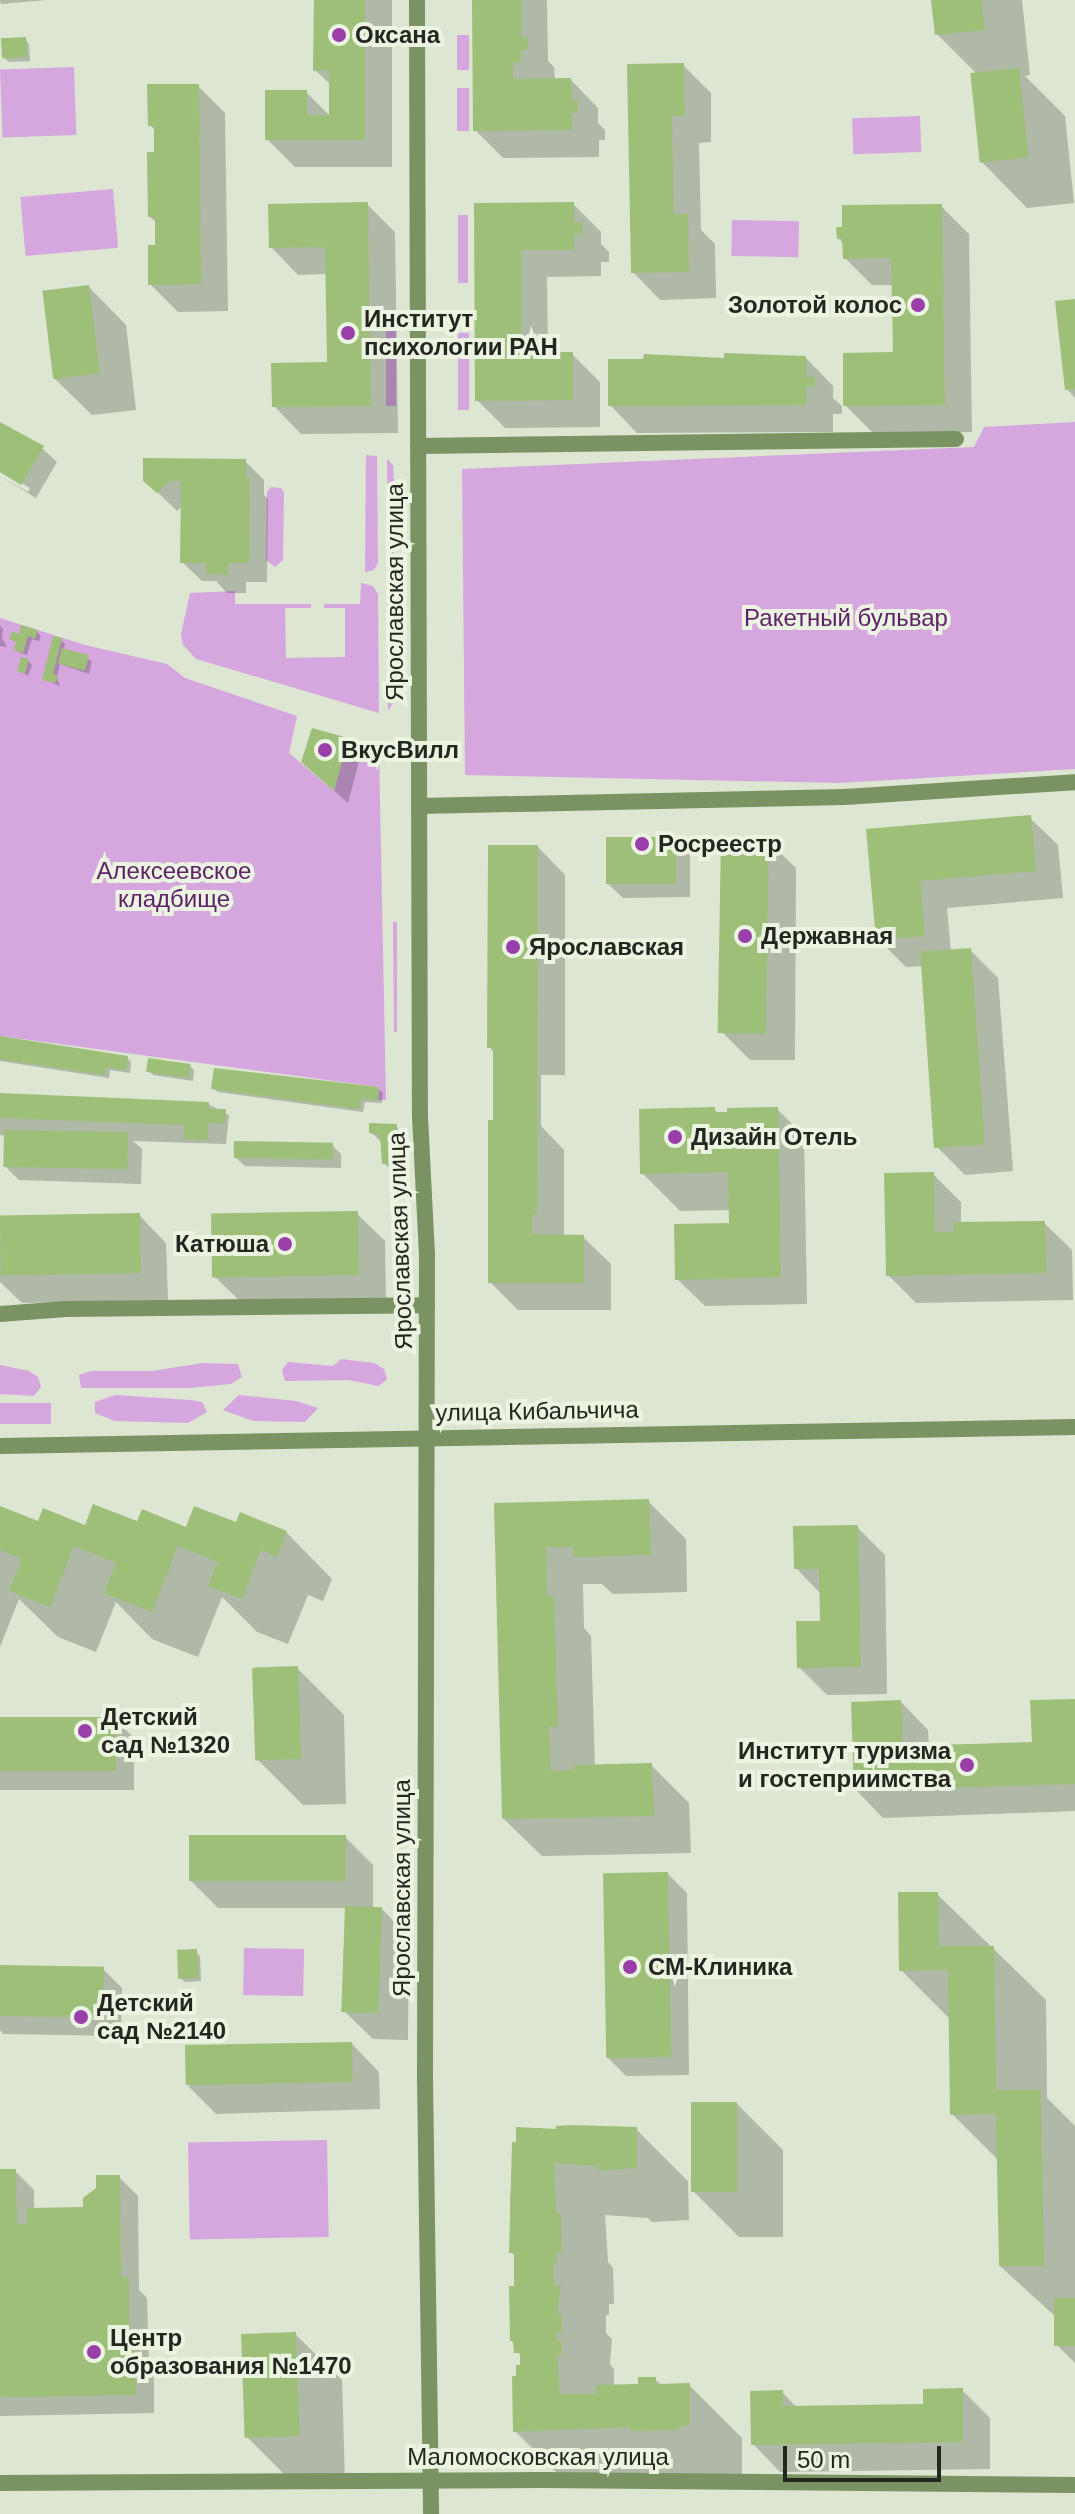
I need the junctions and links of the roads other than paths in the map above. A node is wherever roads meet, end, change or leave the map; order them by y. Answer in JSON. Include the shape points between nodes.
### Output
{"nodes":[{"id":1,"x":417,"y":0,"type":"edge"},
{"id":2,"x":956,"y":439,"type":"dead end"},
{"id":3,"x":418,"y":446,"type":"junction"},
{"id":4,"x":1075,"y":782,"type":"edge"},
{"id":5,"x":419,"y":806,"type":"junction"},
{"id":6,"x":427,"y":1305,"type":"junction"},
{"id":7,"x":0,"y":1314,"type":"edge"},
{"id":8,"x":1075,"y":1427,"type":"edge"},
{"id":9,"x":427,"y":1437,"type":"junction"},
{"id":10,"x":0,"y":1446,"type":"edge"},
{"id":11,"x":431,"y":2480,"type":"junction"},
{"id":12,"x":0,"y":2483,"type":"edge"},
{"id":13,"x":1075,"y":2485,"type":"edge"},
{"id":14,"x":431,"y":2514,"type":"edge"}],
"edges":[{"from":1,"to":3,"type":"street","name":"Ярославская улица"},
{"from":2,"to":3,"type":"street"},
{"from":3,"to":5,"type":"street","name":"Ярославская улица"},
{"from":4,"to":5,"type":"street","via":[[845,797]]},
{"from":5,"to":6,"type":"street","name":"Ярославская улица"},
{"from":6,"to":7,"type":"street"},
{"from":6,"to":9,"type":"street","name":"Ярославская улица"},
{"from":8,"to":9,"type":"street","name":"улица Кибальчича"},
{"from":9,"to":10,"type":"street","name":"улица Кибальчича"},
{"from":9,"to":11,"type":"street","name":"Ярославская улица","via":[[425,2077]]},
{"from":11,"to":12,"type":"street","name":"Маломосковская улица"},
{"from":11,"to":13,"type":"street","name":"Маломосковская улица"},
{"from":11,"to":14,"type":"street","name":"Ярославская улица"}]}
